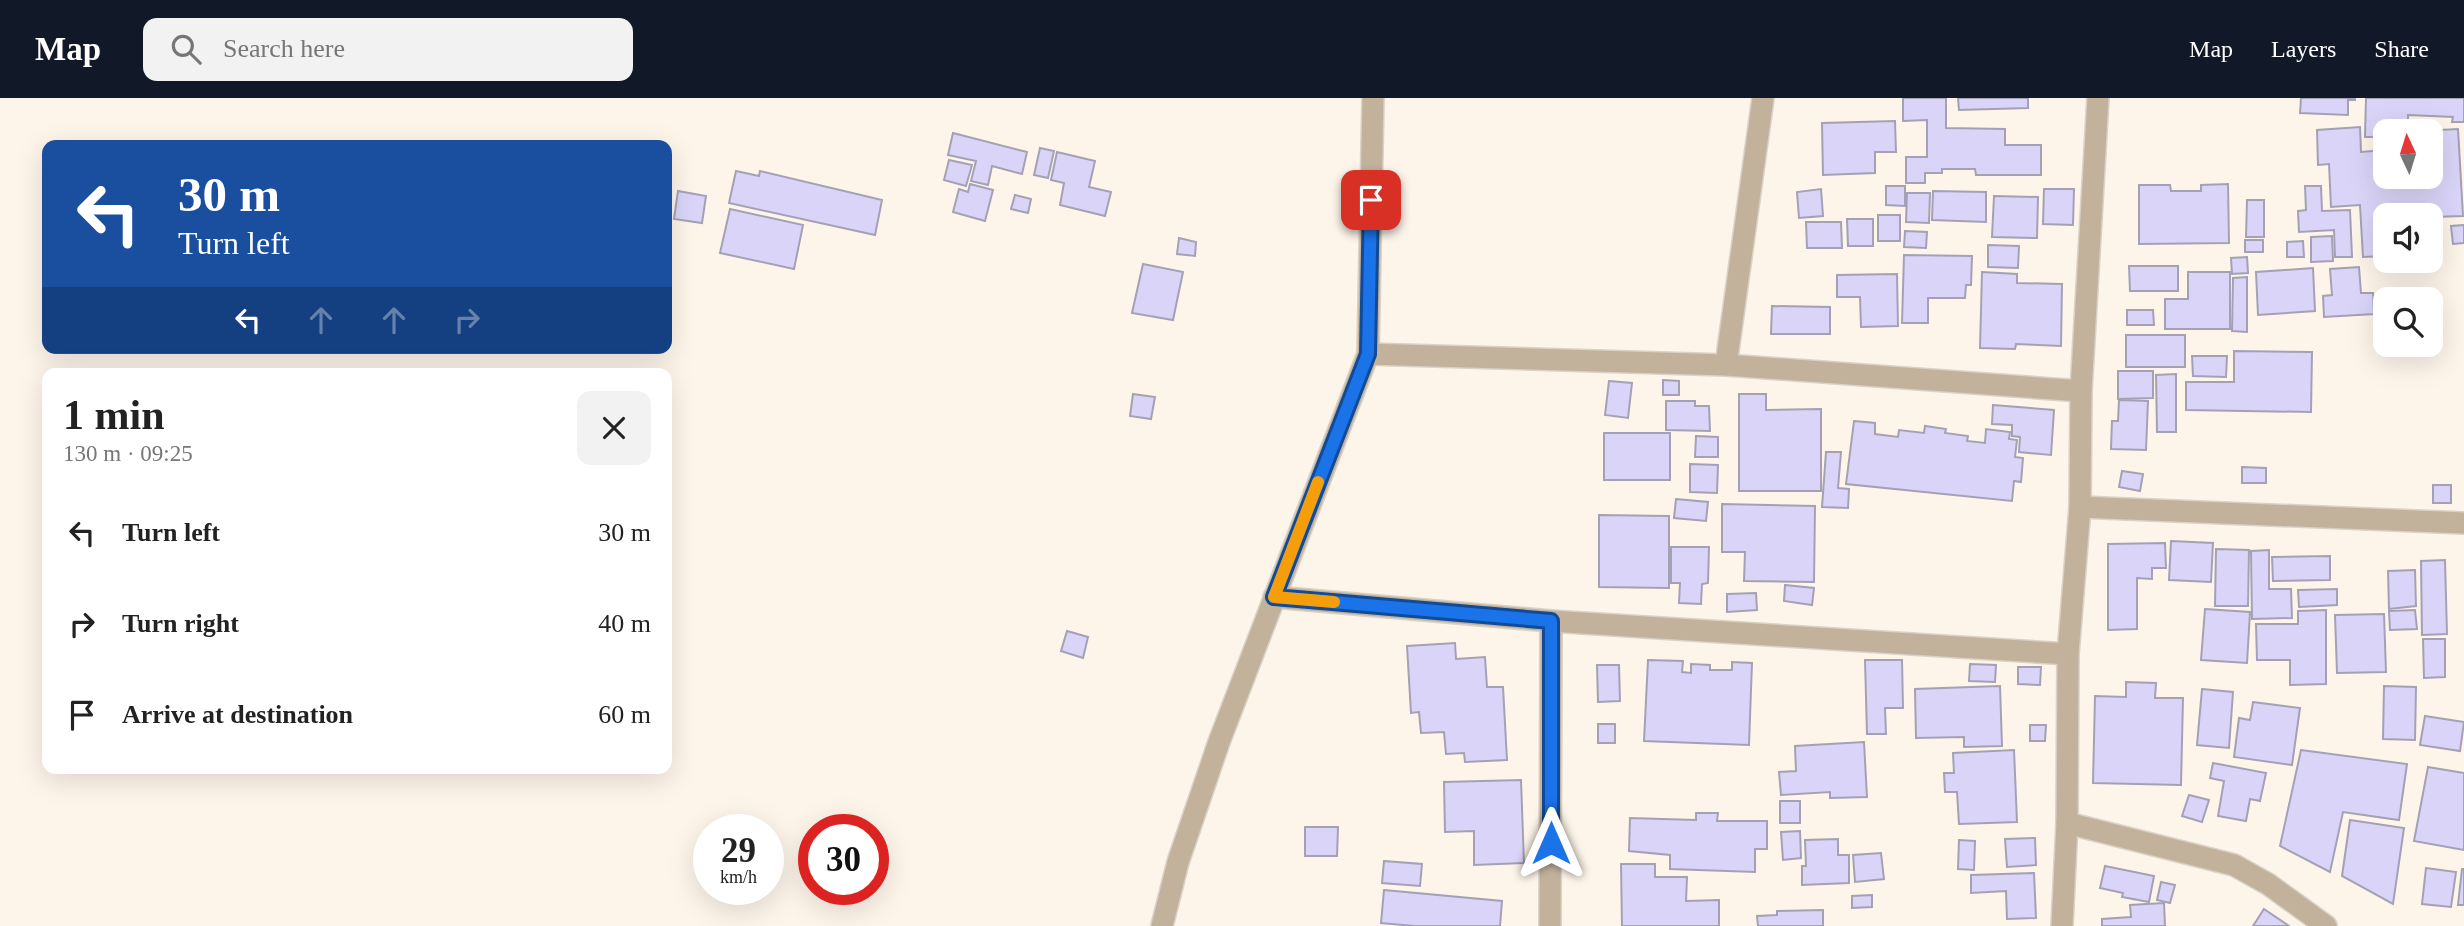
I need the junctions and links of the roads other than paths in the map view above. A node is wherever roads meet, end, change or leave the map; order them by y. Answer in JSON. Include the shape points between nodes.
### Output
{"nodes":[{"id":1,"x":1373,"y":98,"type":"edge"},
{"id":2,"x":1763,"y":98,"type":"edge"},
{"id":3,"x":2098,"y":98,"type":"edge"},
{"id":4,"x":1368,"y":354,"type":"junction"},
{"id":5,"x":1726,"y":365,"type":"junction"},
{"id":6,"x":2081,"y":391,"type":"junction"},
{"id":7,"x":2080,"y":507,"type":"junction"},
{"id":8,"x":2464,"y":523,"type":"edge"},
{"id":9,"x":1274,"y":597,"type":"junction"},
{"id":10,"x":1551,"y":621,"type":"junction"},
{"id":11,"x":2068,"y":654,"type":"junction"},
{"id":12,"x":2067,"y":822,"type":"junction"},
{"id":13,"x":1162,"y":926,"type":"edge"},
{"id":14,"x":1550,"y":926,"type":"edge"},
{"id":15,"x":2062,"y":926,"type":"edge"},
{"id":16,"x":2326,"y":926,"type":"edge"}],
"edges":[{"from":1,"to":4,"type":"street"},
{"from":2,"to":5,"type":"street"},
{"from":3,"to":6,"type":"street"},
{"from":4,"to":5,"type":"street"},
{"from":4,"to":9,"type":"street"},
{"from":5,"to":6,"type":"street"},
{"from":6,"to":7,"type":"street"},
{"from":7,"to":8,"type":"street"},
{"from":7,"to":11,"type":"street"},
{"from":9,"to":10,"type":"street"},
{"from":9,"to":13,"type":"street","via":[[1178,862]]},
{"from":10,"to":11,"type":"street"},
{"from":10,"to":14,"type":"street"},
{"from":11,"to":12,"type":"street"},
{"from":12,"to":15,"type":"street"},
{"from":12,"to":16,"type":"street","via":[[2234,865]]}]}
